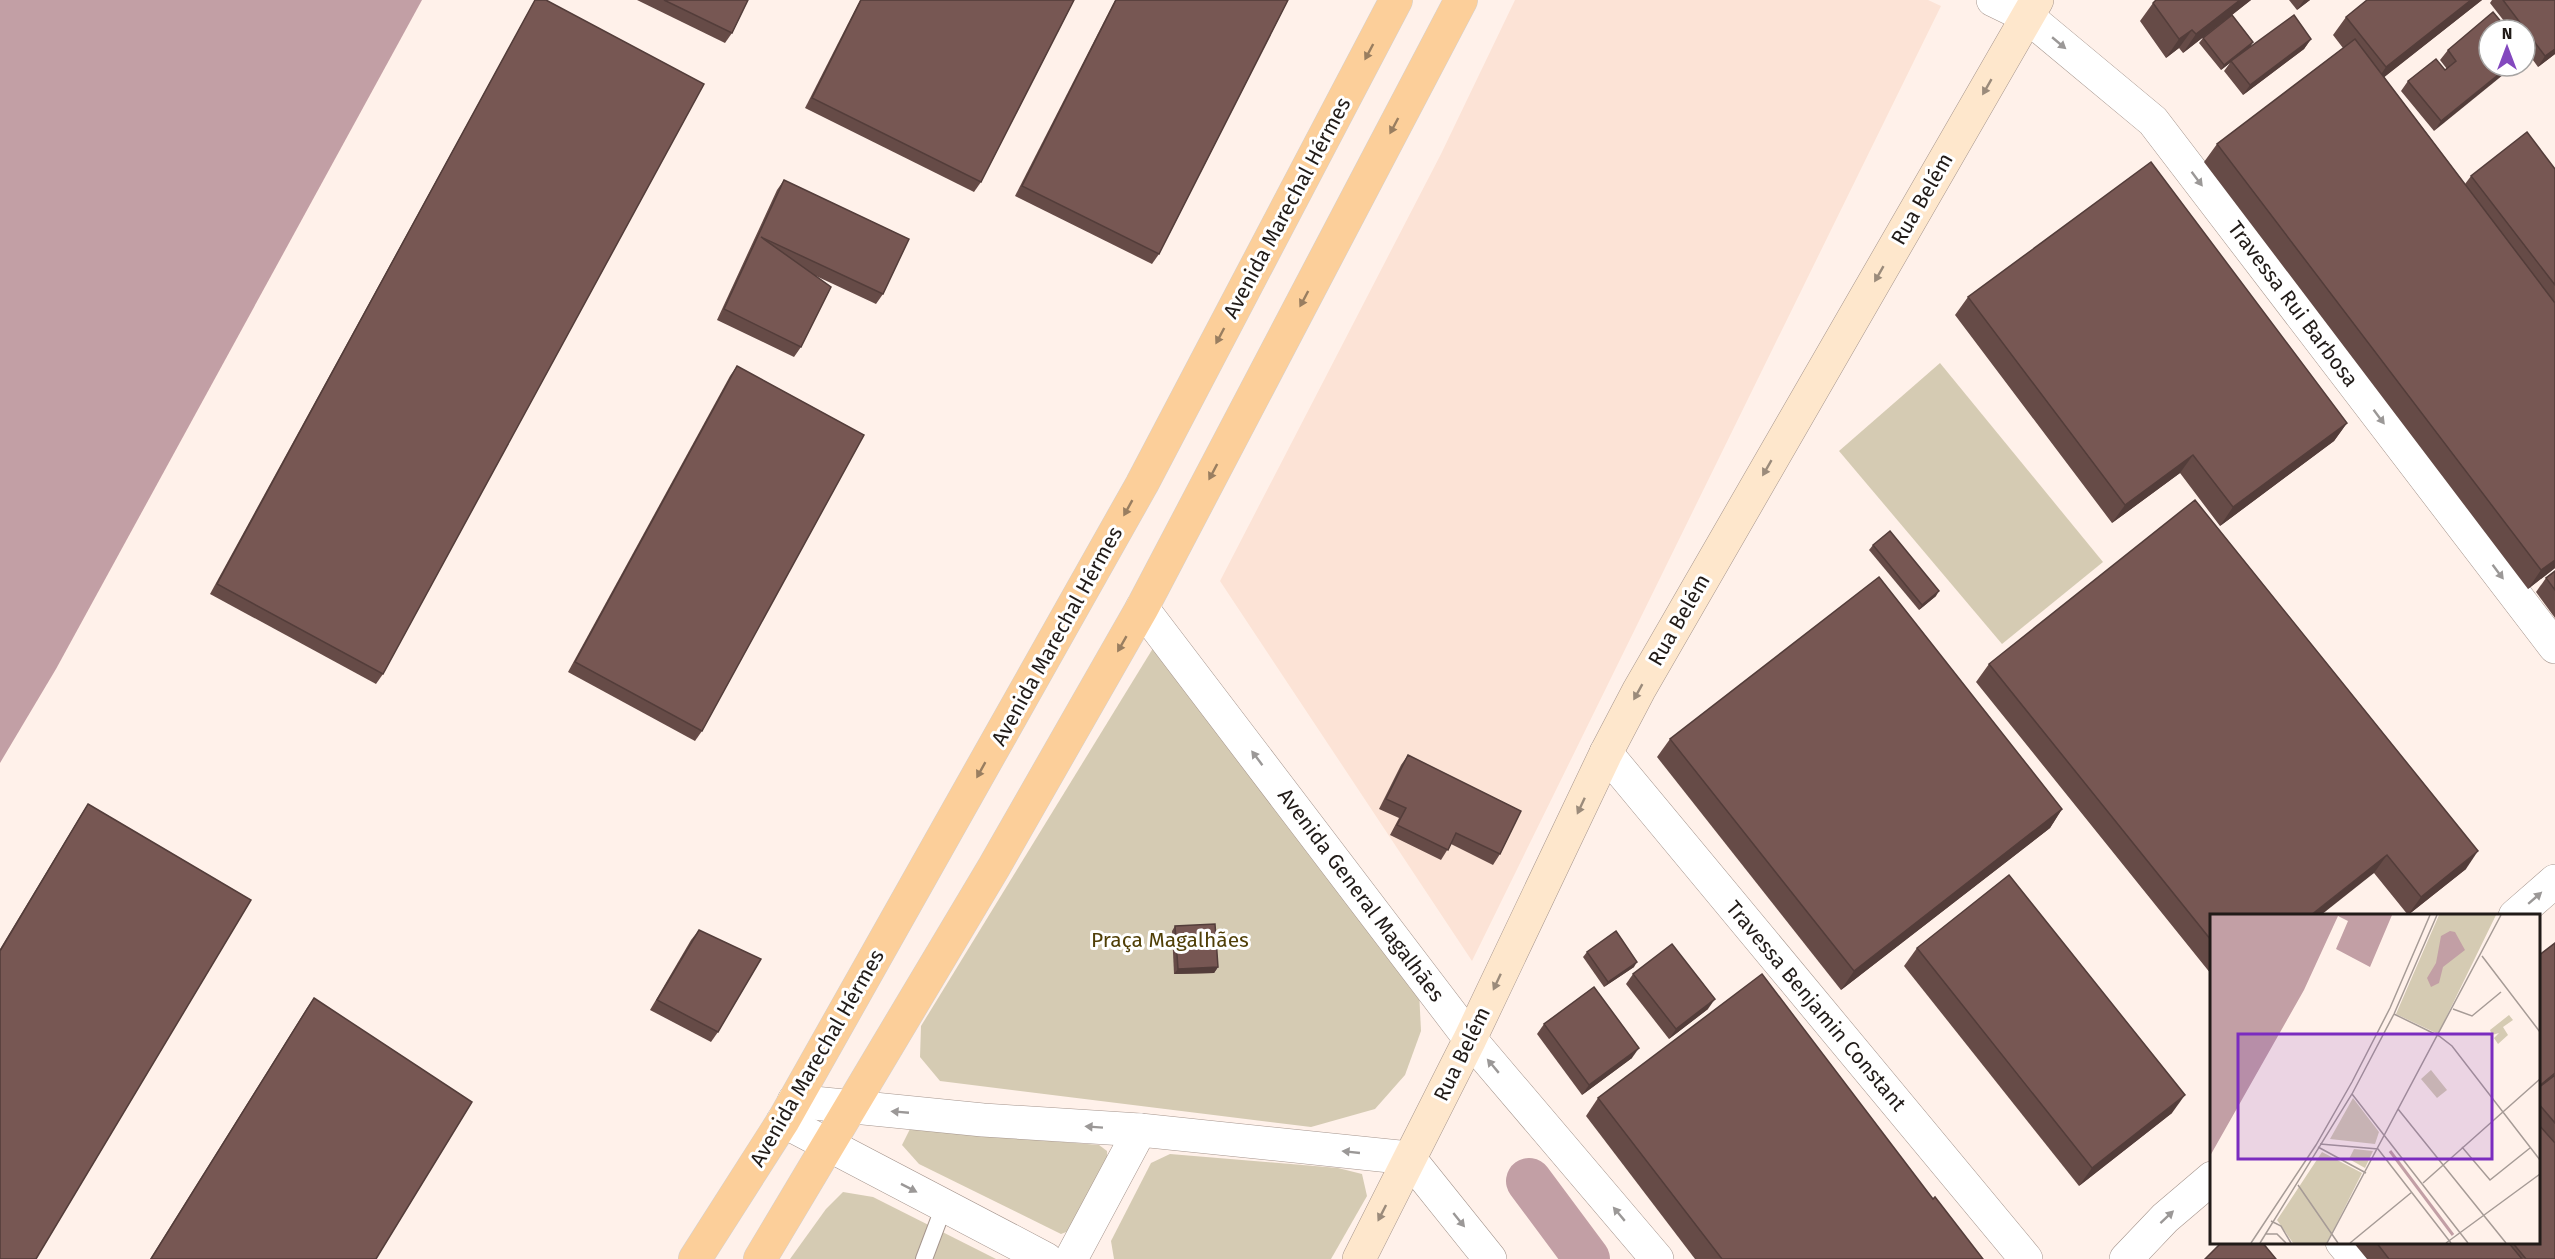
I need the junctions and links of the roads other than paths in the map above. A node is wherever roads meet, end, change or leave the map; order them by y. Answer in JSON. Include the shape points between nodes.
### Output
{"nodes":[{"id":1,"x":1396,"y":0,"type":"edge"},
{"id":2,"x":1461,"y":0,"type":"edge"},
{"id":3,"x":1993,"y":0,"type":"edge"},
{"id":4,"x":2033,"y":8,"type":"edge"},
{"id":5,"x":1142,"y":608,"type":"junction"},
{"id":6,"x":2555,"y":647,"type":"edge"},
{"id":7,"x":1606,"y":753,"type":"junction"},
{"id":8,"x":2555,"y":881,"type":"edge"},
{"id":9,"x":2516,"y":914,"type":"edge"},
{"id":10,"x":1470,"y":1039,"type":"junction"},
{"id":11,"x":851,"y":1108,"type":"junction"},
{"id":12,"x":789,"y":1111,"type":"junction"},
{"id":13,"x":1140,"y":1130,"type":"junction"},
{"id":14,"x":828,"y":1146,"type":"junction"},
{"id":15,"x":1409,"y":1158,"type":"junction"},
{"id":16,"x":2210,"y":1179,"type":"edge"},
{"id":17,"x":944,"y":1206,"type":"junction"},
{"id":18,"x":2344,"y":1244,"type":"edge"},
{"id":19,"x":695,"y":1259,"type":"edge"},
{"id":20,"x":760,"y":1259,"type":"edge"},
{"id":21,"x":924,"y":1259,"type":"edge"},
{"id":22,"x":1046,"y":1259,"type":"edge"},
{"id":23,"x":1071,"y":1259,"type":"edge"},
{"id":24,"x":1359,"y":1259,"type":"edge"},
{"id":25,"x":1490,"y":1259,"type":"edge"},
{"id":26,"x":1657,"y":1259,"type":"edge"},
{"id":27,"x":2026,"y":1259,"type":"edge"},
{"id":28,"x":2126,"y":1259,"type":"edge"},
{"id":29,"x":2356,"y":1259,"type":"edge"}],
"edges":[{"from":1,"to":12,"type":"main road","name":"Avenida Marechal Hérmes","one_way":true,"via":[[1142,484]]},
{"from":2,"to":5,"type":"main road","one_way":true},
{"from":3,"to":4,"type":"street","name":"Travessa Rui Barbosa"},
{"from":4,"to":6,"type":"street","name":"Travessa Rui Barbosa","one_way":true,"via":[[2152,121]]},
{"from":4,"to":7,"type":"street","name":"Rua Belém","one_way":true,"via":[[1650,669]]},
{"from":10,"to":5,"type":"street","name":"Avenida General Magalhães","one_way":true},
{"from":5,"to":11,"type":"main road","one_way":true},
{"from":7,"to":10,"type":"street","name":"Rua Belém","one_way":true},
{"from":7,"to":27,"type":"street","name":"Travessa Benjamin Constant"},
{"from":9,"to":8,"type":"street","one_way":true},
{"from":10,"to":15,"type":"street","name":"Rua Belém"},
{"from":26,"to":10,"type":"street","name":"Avenida General Magalhães","one_way":true},
{"from":11,"to":12,"type":"street"},
{"from":13,"to":11,"type":"street","one_way":true},
{"from":11,"to":14,"type":"main road"},
{"from":12,"to":14,"type":"street"},
{"from":12,"to":19,"type":"main road","name":"Avenida Marechal Hérmes"},
{"from":15,"to":13,"type":"street","one_way":true},
{"from":13,"to":23,"type":"street"},
{"from":14,"to":17,"type":"street","one_way":true},
{"from":14,"to":20,"type":"main road"},
{"from":15,"to":24,"type":"street","name":"Rua Belém","one_way":true},
{"from":15,"to":25,"type":"street","one_way":true},
{"from":28,"to":16,"type":"street","one_way":true},
{"from":17,"to":21,"type":"lane"},
{"from":17,"to":22,"type":"street"},
{"from":18,"to":29,"type":"street"}]}
